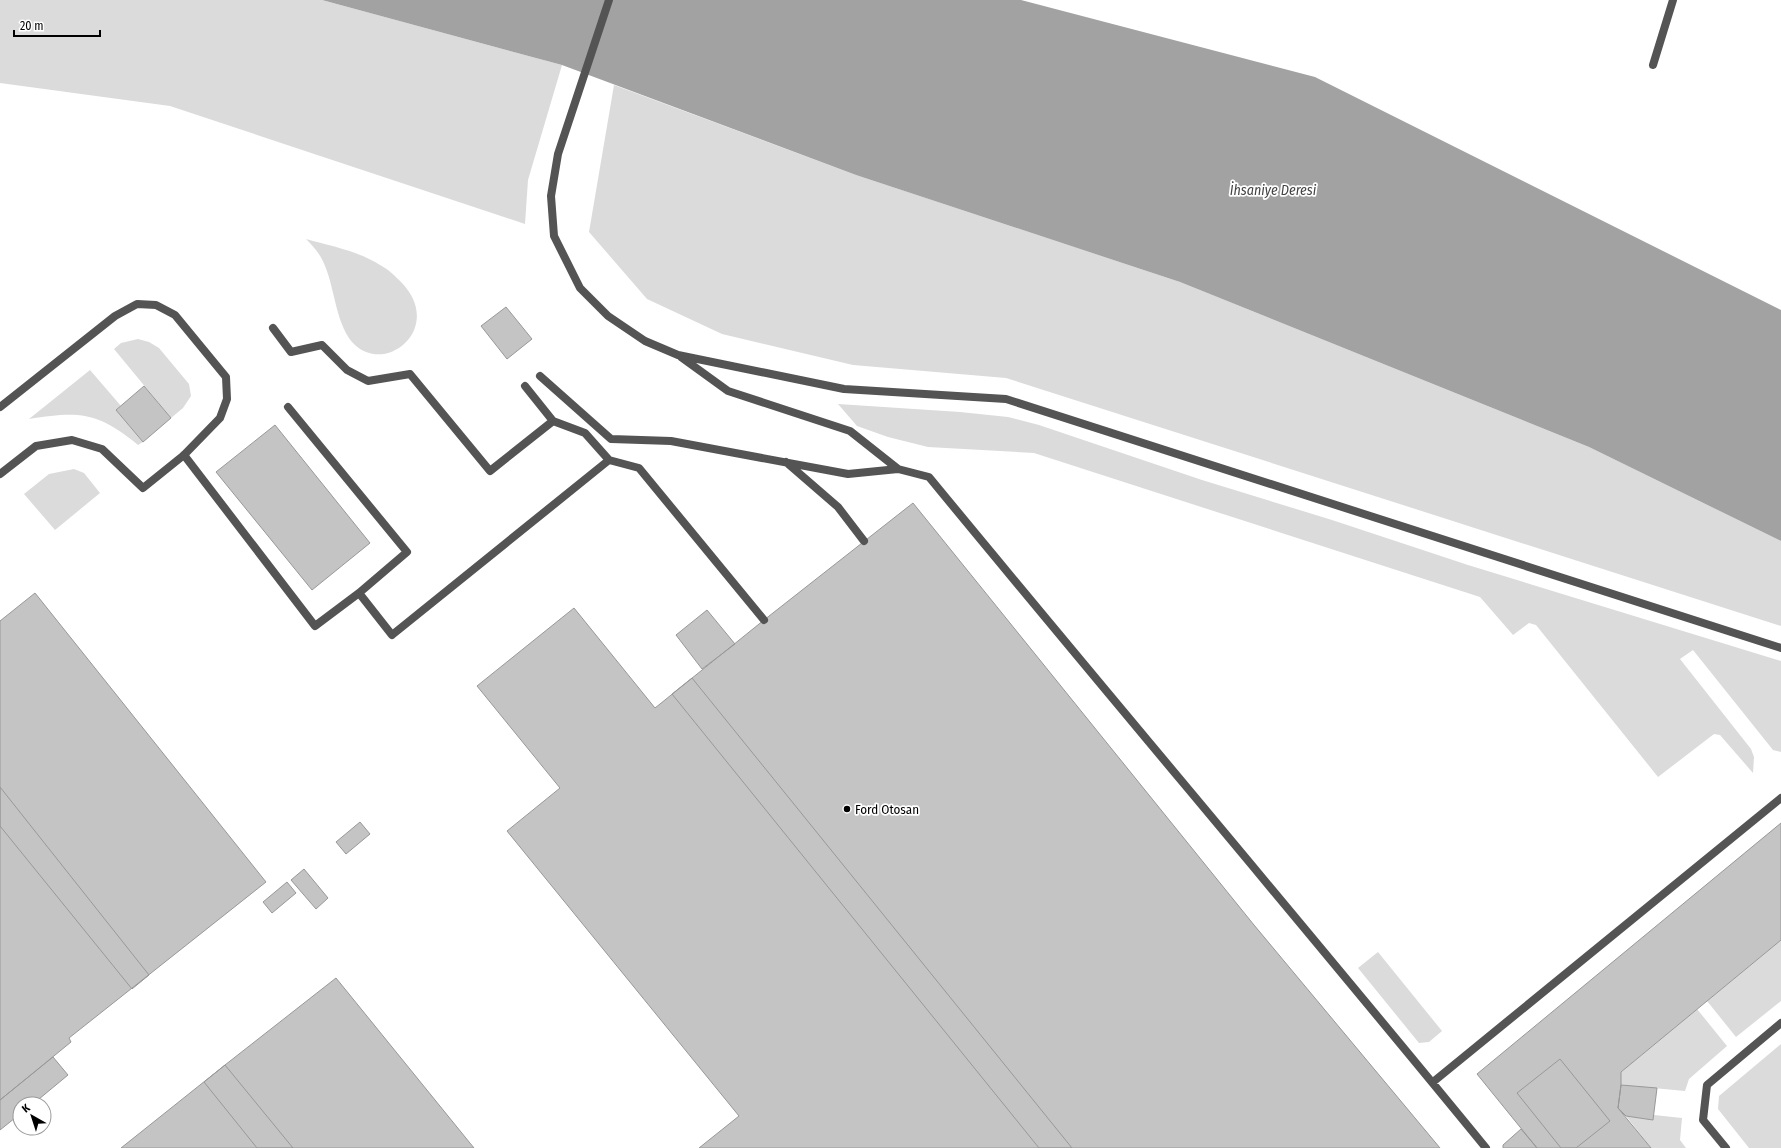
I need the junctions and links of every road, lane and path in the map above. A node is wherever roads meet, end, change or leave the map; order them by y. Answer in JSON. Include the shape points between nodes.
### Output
{"nodes":[{"id":1,"x":609,"y":0,"type":"edge"},
{"id":2,"x":1673,"y":0,"type":"edge"},
{"id":3,"x":1653,"y":65,"type":"dead end"},
{"id":4,"x":273,"y":328,"type":"dead end"},
{"id":5,"x":678,"y":355,"type":"junction"},
{"id":6,"x":540,"y":376,"type":"dead end"},
{"id":7,"x":525,"y":386,"type":"dead end"},
{"id":8,"x":0,"y":407,"type":"edge"},
{"id":9,"x":288,"y":407,"type":"dead end"},
{"id":10,"x":553,"y":421,"type":"junction"},
{"id":11,"x":184,"y":455,"type":"junction"},
{"id":12,"x":609,"y":460,"type":"junction"},
{"id":13,"x":785,"y":462,"type":"junction"},
{"id":14,"x":898,"y":469,"type":"junction"},
{"id":15,"x":0,"y":474,"type":"edge"},
{"id":16,"x":864,"y":541,"type":"dead end"},
{"id":17,"x":359,"y":592,"type":"junction"},
{"id":18,"x":764,"y":620,"type":"dead end"},
{"id":19,"x":1781,"y":648,"type":"edge"},
{"id":20,"x":1781,"y":798,"type":"edge"},
{"id":21,"x":1781,"y":1023,"type":"edge"},
{"id":22,"x":1433,"y":1082,"type":"junction"},
{"id":23,"x":1486,"y":1148,"type":"edge"},
{"id":24,"x":1726,"y":1148,"type":"edge"}],
"edges":[{"from":1,"to":5,"type":"street","via":[[558,154],[550,196],[554,236],[580,288],[608,316],[645,341]]},
{"from":2,"to":3,"type":"street"},
{"from":4,"to":10,"type":"street","via":[[290,352],[322,345],[347,370],[368,381],[410,374],[490,471]]},
{"from":5,"to":14,"type":"street","via":[[728,392],[850,431]]},
{"from":5,"to":19,"type":"street","via":[[844,389],[1006,399]]},
{"from":6,"to":13,"type":"street","via":[[611,439],[671,441]]},
{"from":7,"to":10,"type":"street"},
{"from":8,"to":11,"type":"street","via":[[115,316],[137,304],[156,305],[175,315],[226,377],[227,399],[220,418]]},
{"from":9,"to":17,"type":"street","via":[[407,552]]},
{"from":10,"to":12,"type":"street","via":[[585,433]]},
{"from":11,"to":15,"type":"street","via":[[143,488],[102,449],[72,440],[36,446]]},
{"from":11,"to":17,"type":"street","via":[[315,626]]},
{"from":12,"to":17,"type":"street","via":[[392,635]]},
{"from":12,"to":18,"type":"street","via":[[639,468]]},
{"from":13,"to":14,"type":"street","via":[[848,474]]},
{"from":13,"to":16,"type":"street","via":[[838,507]]},
{"from":14,"to":22,"type":"street","via":[[929,478]]},
{"from":20,"to":22,"type":"street"},
{"from":21,"to":24,"type":"street","via":[[1707,1085],[1703,1120]]},
{"from":22,"to":23,"type":"street"}]}
